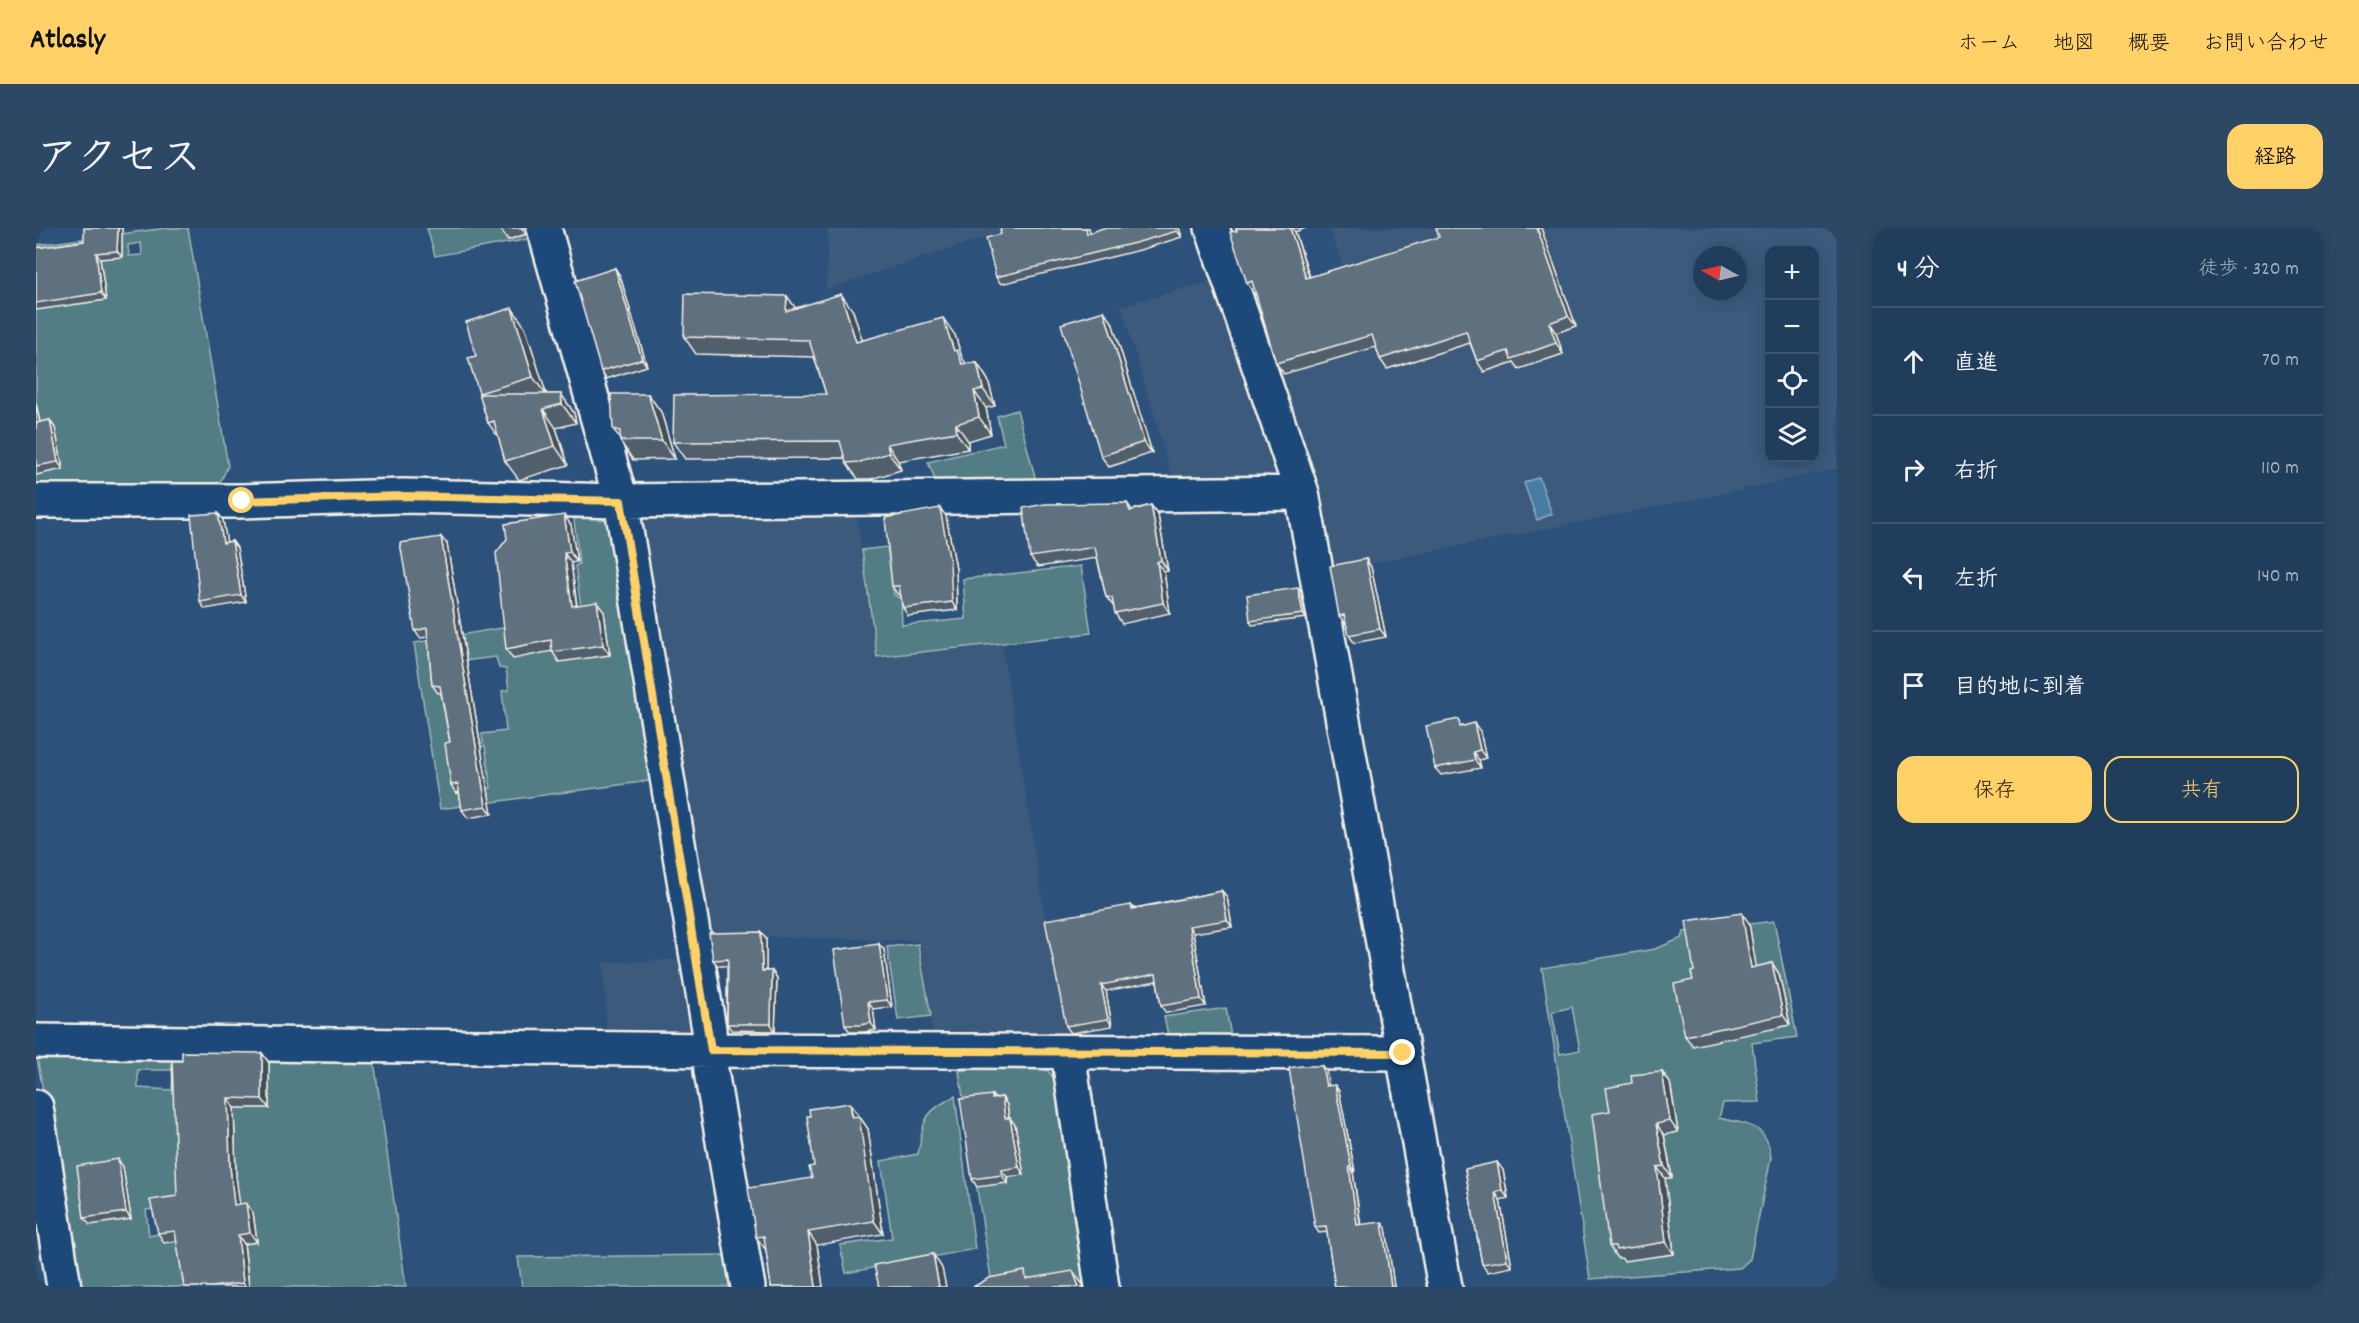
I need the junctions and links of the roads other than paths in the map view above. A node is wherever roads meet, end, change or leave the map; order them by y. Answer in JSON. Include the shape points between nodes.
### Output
{"nodes":[{"id":1,"x":544,"y":228,"type":"edge"},
{"id":2,"x":1212,"y":228,"type":"edge"},
{"id":3,"x":1302,"y":492,"type":"junction"},
{"id":4,"x":36,"y":501,"type":"edge"},
{"id":5,"x":621,"y":501,"type":"junction"},
{"id":6,"x":36,"y":1041,"type":"edge"},
{"id":7,"x":711,"y":1050,"type":"junction"},
{"id":8,"x":1068,"y":1052,"type":"junction"},
{"id":9,"x":1403,"y":1053,"type":"junction"},
{"id":10,"x":36,"y":1107,"type":"edge"},
{"id":11,"x":64,"y":1287,"type":"edge"},
{"id":12,"x":748,"y":1287,"type":"edge"},
{"id":13,"x":1102,"y":1287,"type":"edge"},
{"id":14,"x":1445,"y":1287,"type":"edge"}],
"edges":[{"from":1,"to":5,"type":"street"},
{"from":2,"to":3,"type":"street"},
{"from":3,"to":5,"type":"street"},
{"from":3,"to":9,"type":"street"},
{"from":4,"to":5,"type":"street","via":[[403,496]]},
{"from":5,"to":7,"type":"street"},
{"from":6,"to":7,"type":"street"},
{"from":7,"to":8,"type":"street"},
{"from":7,"to":12,"type":"street","via":[[711,1071]]},
{"from":8,"to":9,"type":"street"},
{"from":8,"to":13,"type":"street"},
{"from":9,"to":14,"type":"street"},
{"from":10,"to":11,"type":"street"}]}
